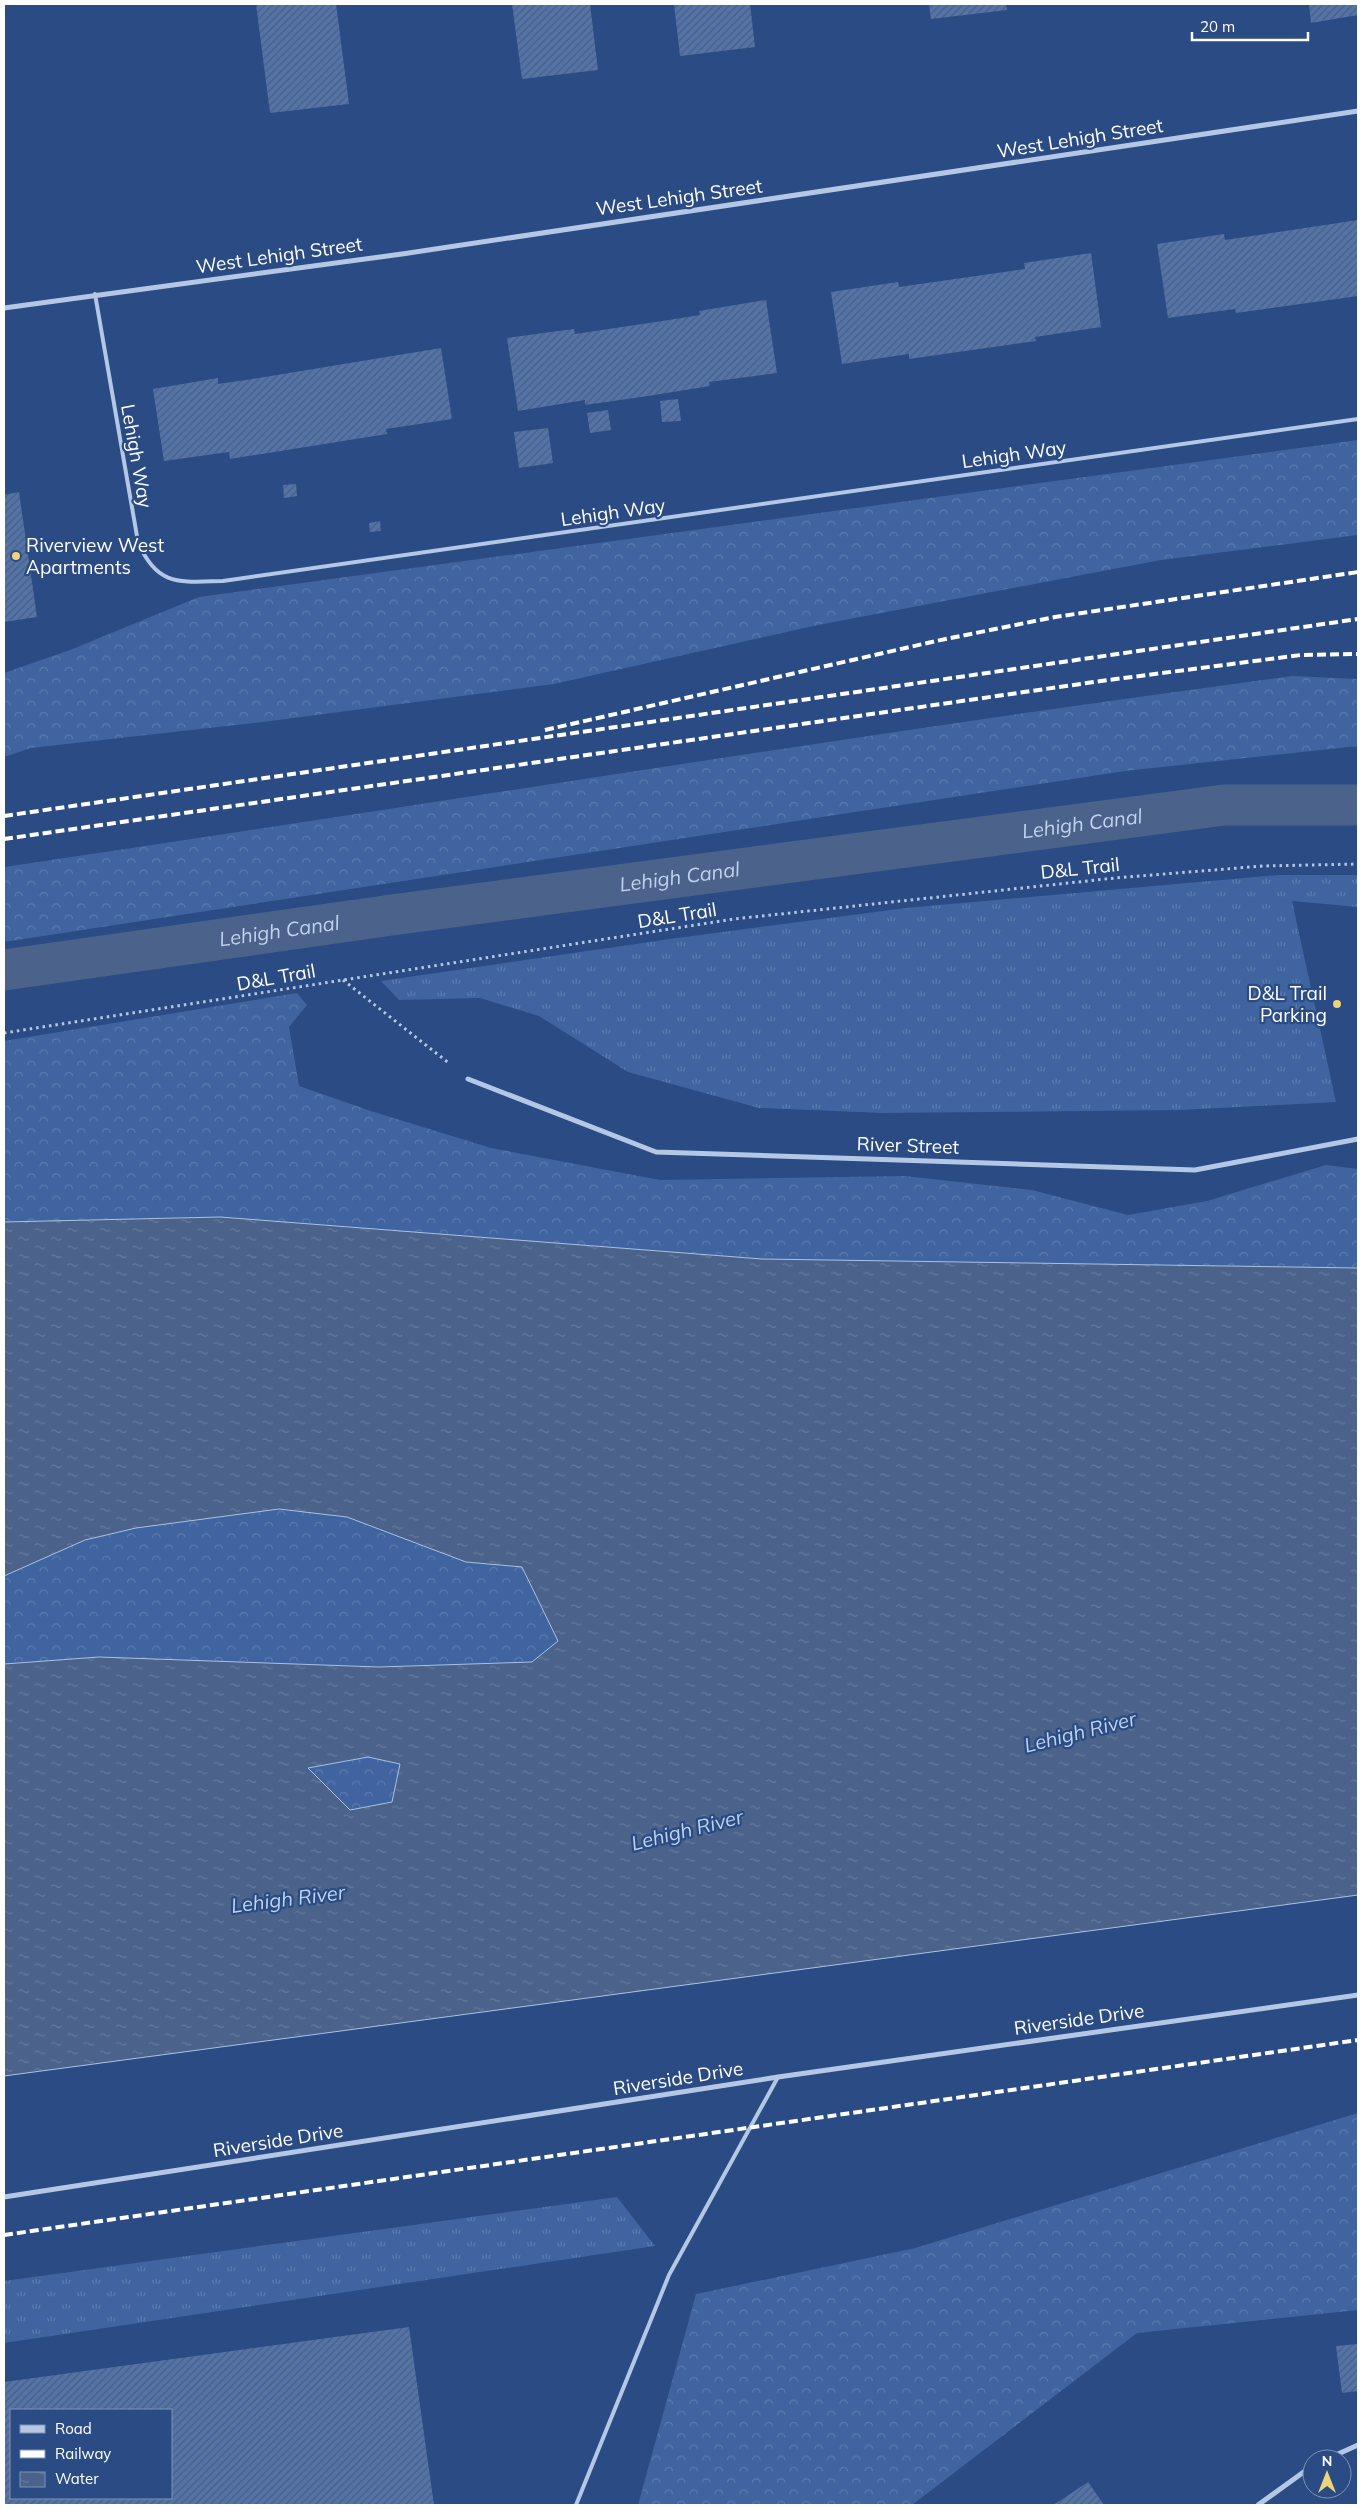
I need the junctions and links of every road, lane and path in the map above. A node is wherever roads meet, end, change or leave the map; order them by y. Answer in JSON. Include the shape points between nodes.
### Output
{"nodes":[{"id":1,"x":1358,"y":111,"type":"edge"},
{"id":2,"x":95,"y":294,"type":"junction"},
{"id":3,"x":4,"y":308,"type":"edge"},
{"id":4,"x":1358,"y":419,"type":"edge"},
{"id":5,"x":1358,"y":864,"type":"edge"},
{"id":6,"x":343,"y":980,"type":"junction"},
{"id":7,"x":4,"y":1033,"type":"edge"},
{"id":8,"x":468,"y":1078,"type":"joint"},
{"id":9,"x":1358,"y":1139,"type":"edge"},
{"id":10,"x":1358,"y":1995,"type":"edge"},
{"id":11,"x":778,"y":2078,"type":"junction"},
{"id":12,"x":4,"y":2197,"type":"edge"},
{"id":13,"x":1302,"y":2473,"type":"edge"},
{"id":14,"x":576,"y":2505,"type":"edge"},
{"id":15,"x":1258,"y":2505,"type":"edge"}],
"edges":[{"from":1,"to":2,"type":"street","name":"West Lehigh Street","via":[[402,254]]},
{"from":2,"to":3,"type":"street","name":"West Lehigh Street"},
{"from":2,"to":4,"type":"lane","name":"Lehigh Way","via":[[138,542],[158,573],[178,582],[242,578]]},
{"from":5,"to":6,"type":"path","name":"D&L Trail","via":[[1263,866],[1115,878],[743,918]]},
{"from":6,"to":7,"type":"path","name":"D&L Trail"},
{"from":6,"to":8,"type":"path"},
{"from":8,"to":9,"type":"street","name":"River Street","via":[[656,1152],[1195,1170]]},
{"from":10,"to":11,"type":"street","name":"Riverside Drive"},
{"from":11,"to":12,"type":"street","name":"Riverside Drive"},
{"from":11,"to":14,"type":"lane","via":[[668,2275]]},
{"from":13,"to":15,"type":"street"}]}
